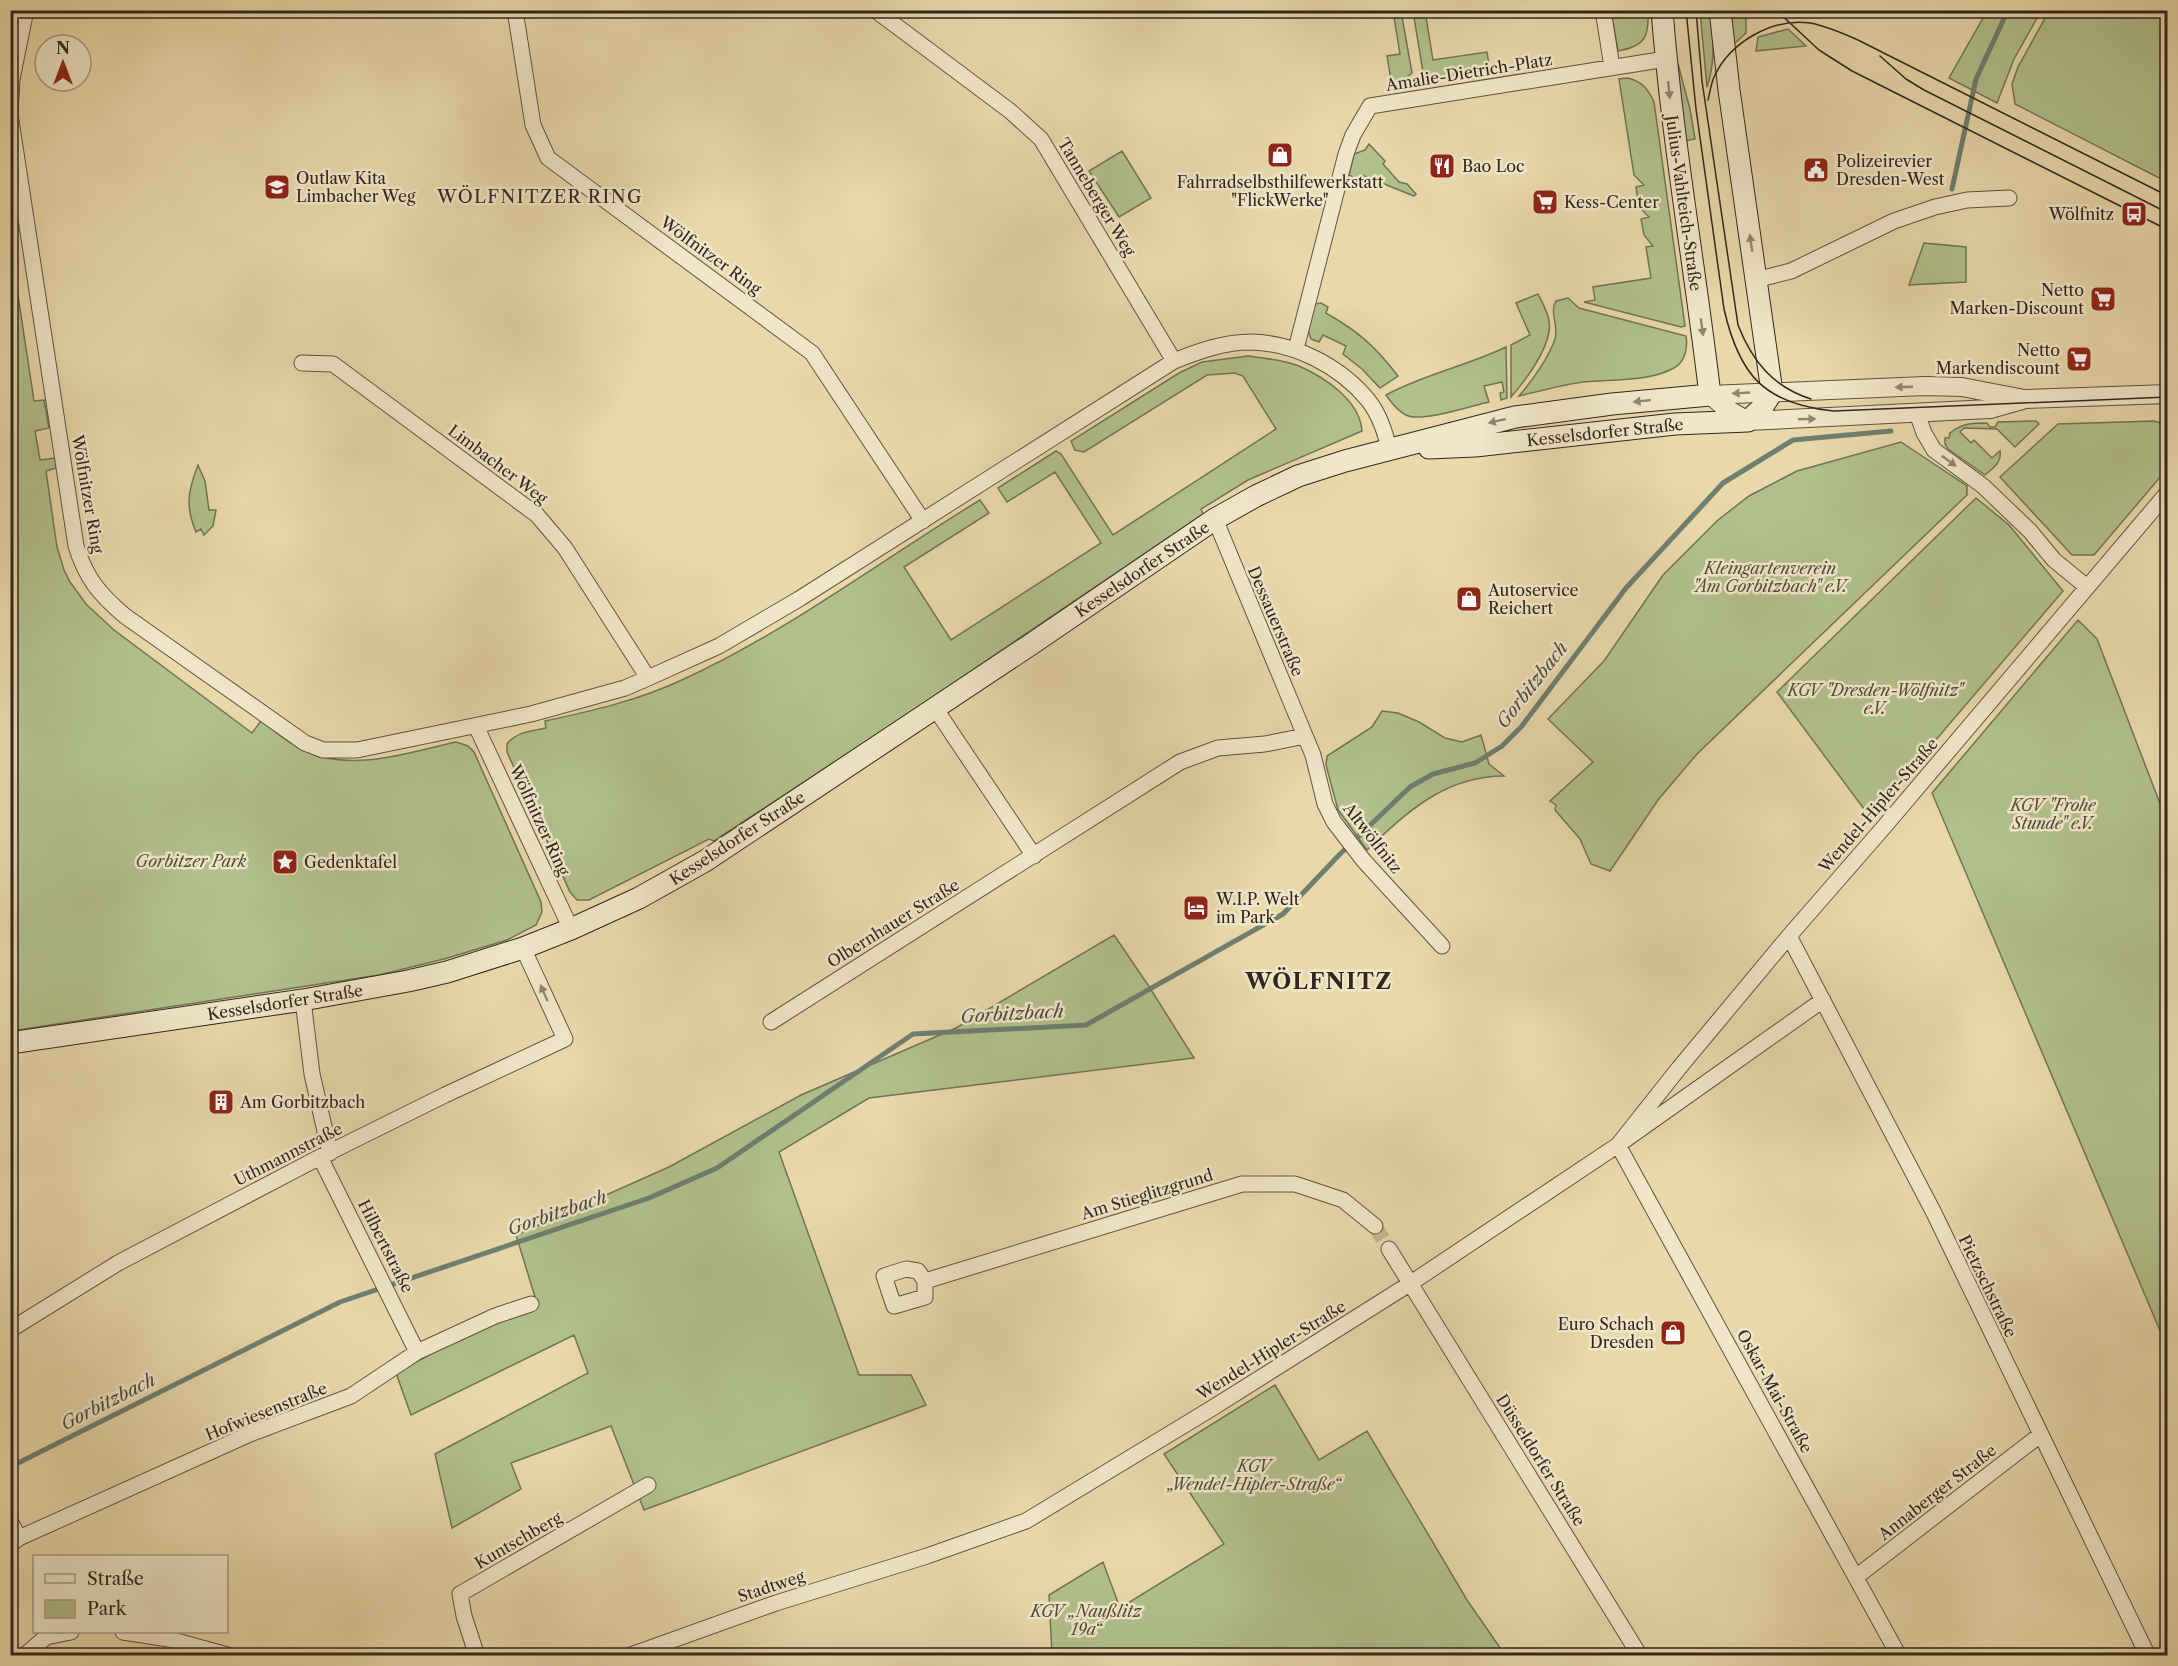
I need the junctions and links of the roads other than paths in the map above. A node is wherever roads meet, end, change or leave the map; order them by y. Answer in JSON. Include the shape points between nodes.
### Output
{"nodes":[{"id":1,"x":26,"y":10,"type":"edge"},
{"id":2,"x":515,"y":10,"type":"edge"},
{"id":3,"x":875,"y":10,"type":"edge"},
{"id":4,"x":1603,"y":10,"type":"edge"},
{"id":5,"x":1662,"y":10,"type":"edge"},
{"id":6,"x":1720,"y":10,"type":"edge"},
{"id":7,"x":1666,"y":59,"type":"junction"},
{"id":8,"x":1612,"y":67,"type":"junction"},
{"id":9,"x":10,"y":113,"type":"edge"},
{"id":10,"x":2009,"y":198,"type":"dead end"},
{"id":11,"x":1756,"y":280,"type":"junction"},
{"id":12,"x":1296,"y":350,"type":"junction"},
{"id":13,"x":1174,"y":361,"type":"junction"},
{"id":14,"x":302,"y":363,"type":"dead end"},
{"id":15,"x":1772,"y":392,"type":"junction"},
{"id":16,"x":2168,"y":393,"type":"edge"},
{"id":17,"x":1710,"y":395,"type":"junction"},
{"id":18,"x":2024,"y":399,"type":"junction"},
{"id":19,"x":1917,"y":413,"type":"junction"},
{"id":20,"x":1748,"y":422,"type":"junction"},
{"id":21,"x":1390,"y":451,"type":"junction"},
{"id":22,"x":2168,"y":492,"type":"edge"},
{"id":23,"x":1215,"y":519,"type":"junction"},
{"id":24,"x":923,"y":521,"type":"junction"},
{"id":25,"x":2086,"y":587,"type":"junction"},
{"id":26,"x":648,"y":678,"type":"junction"},
{"id":27,"x":935,"y":708,"type":"junction"},
{"id":28,"x":476,"y":726,"type":"junction"},
{"id":29,"x":1305,"y":736,"type":"junction"},
{"id":30,"x":1034,"y":856,"type":"junction"},
{"id":31,"x":571,"y":929,"type":"junction"},
{"id":32,"x":1789,"y":936,"type":"junction"},
{"id":33,"x":1442,"y":946,"type":"dead end"},
{"id":34,"x":523,"y":948,"type":"junction"},
{"id":35,"x":303,"y":1000,"type":"junction"},
{"id":36,"x":1823,"y":1000,"type":"junction"},
{"id":37,"x":771,"y":1022,"type":"dead end"},
{"id":38,"x":10,"y":1043,"type":"edge"},
{"id":39,"x":1618,"y":1145,"type":"junction"},
{"id":40,"x":325,"y":1155,"type":"junction"},
{"id":41,"x":1375,"y":1226,"type":"tunnel mouth"},
{"id":42,"x":1389,"y":1249,"type":"tunnel mouth"},
{"id":43,"x":925,"y":1281,"type":"dead end"},
{"id":44,"x":1411,"y":1283,"type":"junction"},
{"id":45,"x":531,"y":1305,"type":"dead end"},
{"id":46,"x":10,"y":1330,"type":"edge"},
{"id":47,"x":417,"y":1352,"type":"junction"},
{"id":48,"x":2040,"y":1435,"type":"junction"},
{"id":49,"x":648,"y":1485,"type":"dead end"},
{"id":50,"x":10,"y":1521,"type":"edge"},
{"id":51,"x":15,"y":1541,"type":"edge"},
{"id":52,"x":927,"y":1556,"type":"joint"},
{"id":53,"x":1856,"y":1578,"type":"junction"},
{"id":54,"x":66,"y":1633,"type":"edge"},
{"id":55,"x":130,"y":1633,"type":"edge"},
{"id":56,"x":228,"y":1655,"type":"edge"},
{"id":57,"x":24,"y":1656,"type":"edge"},
{"id":58,"x":477,"y":1656,"type":"edge"},
{"id":59,"x":628,"y":1656,"type":"edge"},
{"id":60,"x":1640,"y":1656,"type":"edge"},
{"id":61,"x":1899,"y":1656,"type":"edge"},
{"id":62,"x":2148,"y":1656,"type":"edge"}],
"edges":[{"from":1,"to":9,"type":"street","name":"Wölfnitzer Ring","via":[[12,79]]},
{"from":2,"to":24,"type":"street","name":"Wölfnitzer Ring","via":[[533,125],[548,158],[812,353]]},
{"from":3,"to":13,"type":"street","name":"Tanneberger Weg","via":[[1010,111],[1041,139]]},
{"from":4,"to":8,"type":"street"},
{"from":5,"to":7,"type":"main road","name":"Julius-Vahlteich-Straße"},
{"from":11,"to":6,"type":"main road","one_way":true},
{"from":7,"to":8,"type":"street","name":"Amalie-Dietrich-Platz"},
{"from":7,"to":17,"type":"main road","name":"Julius-Vahlteich-Straße","one_way":true},
{"from":8,"to":12,"type":"street","name":"Amalie-Dietrich-Platz","via":[[1370,106],[1346,154]]},
{"from":9,"to":28,"type":"street","name":"Wölfnitzer Ring","via":[[76,546],[84,571],[103,597],[305,743],[323,750],[357,750]]},
{"from":10,"to":11,"type":"street","via":[[1967,200],[1935,207],[1894,221],[1791,271]]},
{"from":11,"to":15,"type":"main road"},
{"from":12,"to":13,"type":"street","name":"Wölfnitzer Ring","via":[[1273,344],[1234,344],[1198,351]]},
{"from":12,"to":21,"type":"street","name":"Wölfnitzer Ring","via":[[1345,377],[1368,401],[1383,426]]},
{"from":13,"to":24,"type":"street","name":"Wölfnitzer Ring"},
{"from":14,"to":26,"type":"street","name":"Limbacher Weg","via":[[333,364],[537,515],[565,548]]},
{"from":15,"to":17,"type":"street","name":"Kesselsdorfer Straße","one_way":true},
{"from":18,"to":15,"type":"street","name":"Kesselsdorfer Straße","one_way":true,"via":[[1962,387]]},
{"from":15,"to":20,"type":"main road"},
{"from":16,"to":18,"type":"street","name":"Kesselsdorfer Straße"},
{"from":17,"to":20,"type":"street"},
{"from":17,"to":21,"type":"main road","name":"Kesselsdorfer Straße","one_way":true,"via":[[1515,417]]},
{"from":18,"to":19,"type":"street","name":"Kesselsdorfer Straße","via":[[1990,409]]},
{"from":20,"to":19,"type":"street","name":"Kesselsdorfer Straße","one_way":true},
{"from":19,"to":25,"type":"street","one_way":true,"via":[[1934,450],[1983,486],[2054,560]]},
{"from":20,"to":21,"type":"main road","name":"Kesselsdorfer Straße","via":[[1675,424],[1475,446]]},
{"from":21,"to":23,"type":"main road","name":"Kesselsdorfer Straße","via":[[1298,476]]},
{"from":22,"to":25,"type":"street","name":"Wendel-Hipler-Straße"},
{"from":23,"to":27,"type":"main road","name":"Kesselsdorfer Straße"},
{"from":23,"to":29,"type":"street","name":"Dessauerstraße"},
{"from":24,"to":26,"type":"street","name":"Wölfnitzer Ring","via":[[719,646]]},
{"from":25,"to":32,"type":"street","name":"Wendel-Hipler-Straße"},
{"from":26,"to":28,"type":"street","name":"Wölfnitzer Ring","via":[[625,688]]},
{"from":27,"to":30,"type":"street"},
{"from":27,"to":31,"type":"main road","name":"Kesselsdorfer Straße","via":[[705,861],[639,898]]},
{"from":28,"to":31,"type":"street","name":"Wölfnitzer Ring"},
{"from":29,"to":30,"type":"street","name":"Olbernhauer Straße","via":[[1218,748],[1180,762]]},
{"from":29,"to":33,"type":"street","name":"Altwölfnitz","via":[[1324,804],[1334,822]]},
{"from":30,"to":37,"type":"street","name":"Olbernhauer Straße"},
{"from":31,"to":34,"type":"main road","name":"Kesselsdorfer Straße"},
{"from":32,"to":36,"type":"street","name":"Pietzschstraße"},
{"from":32,"to":39,"type":"street","name":"Wendel-Hipler-Straße"},
{"from":34,"to":35,"type":"main road","name":"Kesselsdorfer Straße","via":[[447,972]]},
{"from":40,"to":34,"type":"street","name":"Uthmannstraße","one_way":true,"via":[[565,1039]]},
{"from":35,"to":38,"type":"main road","name":"Kesselsdorfer Straße"},
{"from":35,"to":40,"type":"street","name":"Hilbertstraße"},
{"from":36,"to":39,"type":"street","name":"Wendel-Hipler-Straße"},
{"from":36,"to":48,"type":"street","name":"Pietzschstraße","via":[[1934,1213]]},
{"from":39,"to":44,"type":"street","name":"Wendel-Hipler-Straße"},
{"from":39,"to":53,"type":"street","name":"Oskar-Mai-Straße"},
{"from":40,"to":46,"type":"street","name":"Uthmannstraße","via":[[118,1263]]},
{"from":40,"to":47,"type":"street","name":"Hilbertstraße"},
{"from":41,"to":43,"type":"street","name":"Am Stieglitzgrund","via":[[1343,1200],[1295,1184],[1242,1184]]},
{"from":42,"to":44,"type":"street"},
{"from":44,"to":52,"type":"street","name":"Wendel-Hipler-Straße","via":[[1026,1521]]},
{"from":44,"to":60,"type":"street","name":"Düsseldorfer Straße"},
{"from":45,"to":47,"type":"street","name":"Hofwiesenstraße","via":[[495,1316]]},
{"from":47,"to":51,"type":"street","name":"Hofwiesenstraße","via":[[351,1396],[250,1434]]},
{"from":48,"to":53,"type":"street","name":"Annaberger Straße"},
{"from":48,"to":62,"type":"street","name":"Pietzschstraße"},
{"from":49,"to":58,"type":"street","name":"Kuntschberg","via":[[460,1594]]},
{"from":50,"to":51,"type":"street"},
{"from":52,"to":59,"type":"street","name":"Stadtweg","via":[[776,1603]]},
{"from":53,"to":61,"type":"street","name":"Oskar-Mai-Straße"},
{"from":54,"to":57,"type":"street","via":[[46,1637]]},
{"from":55,"to":56,"type":"street"}]}
